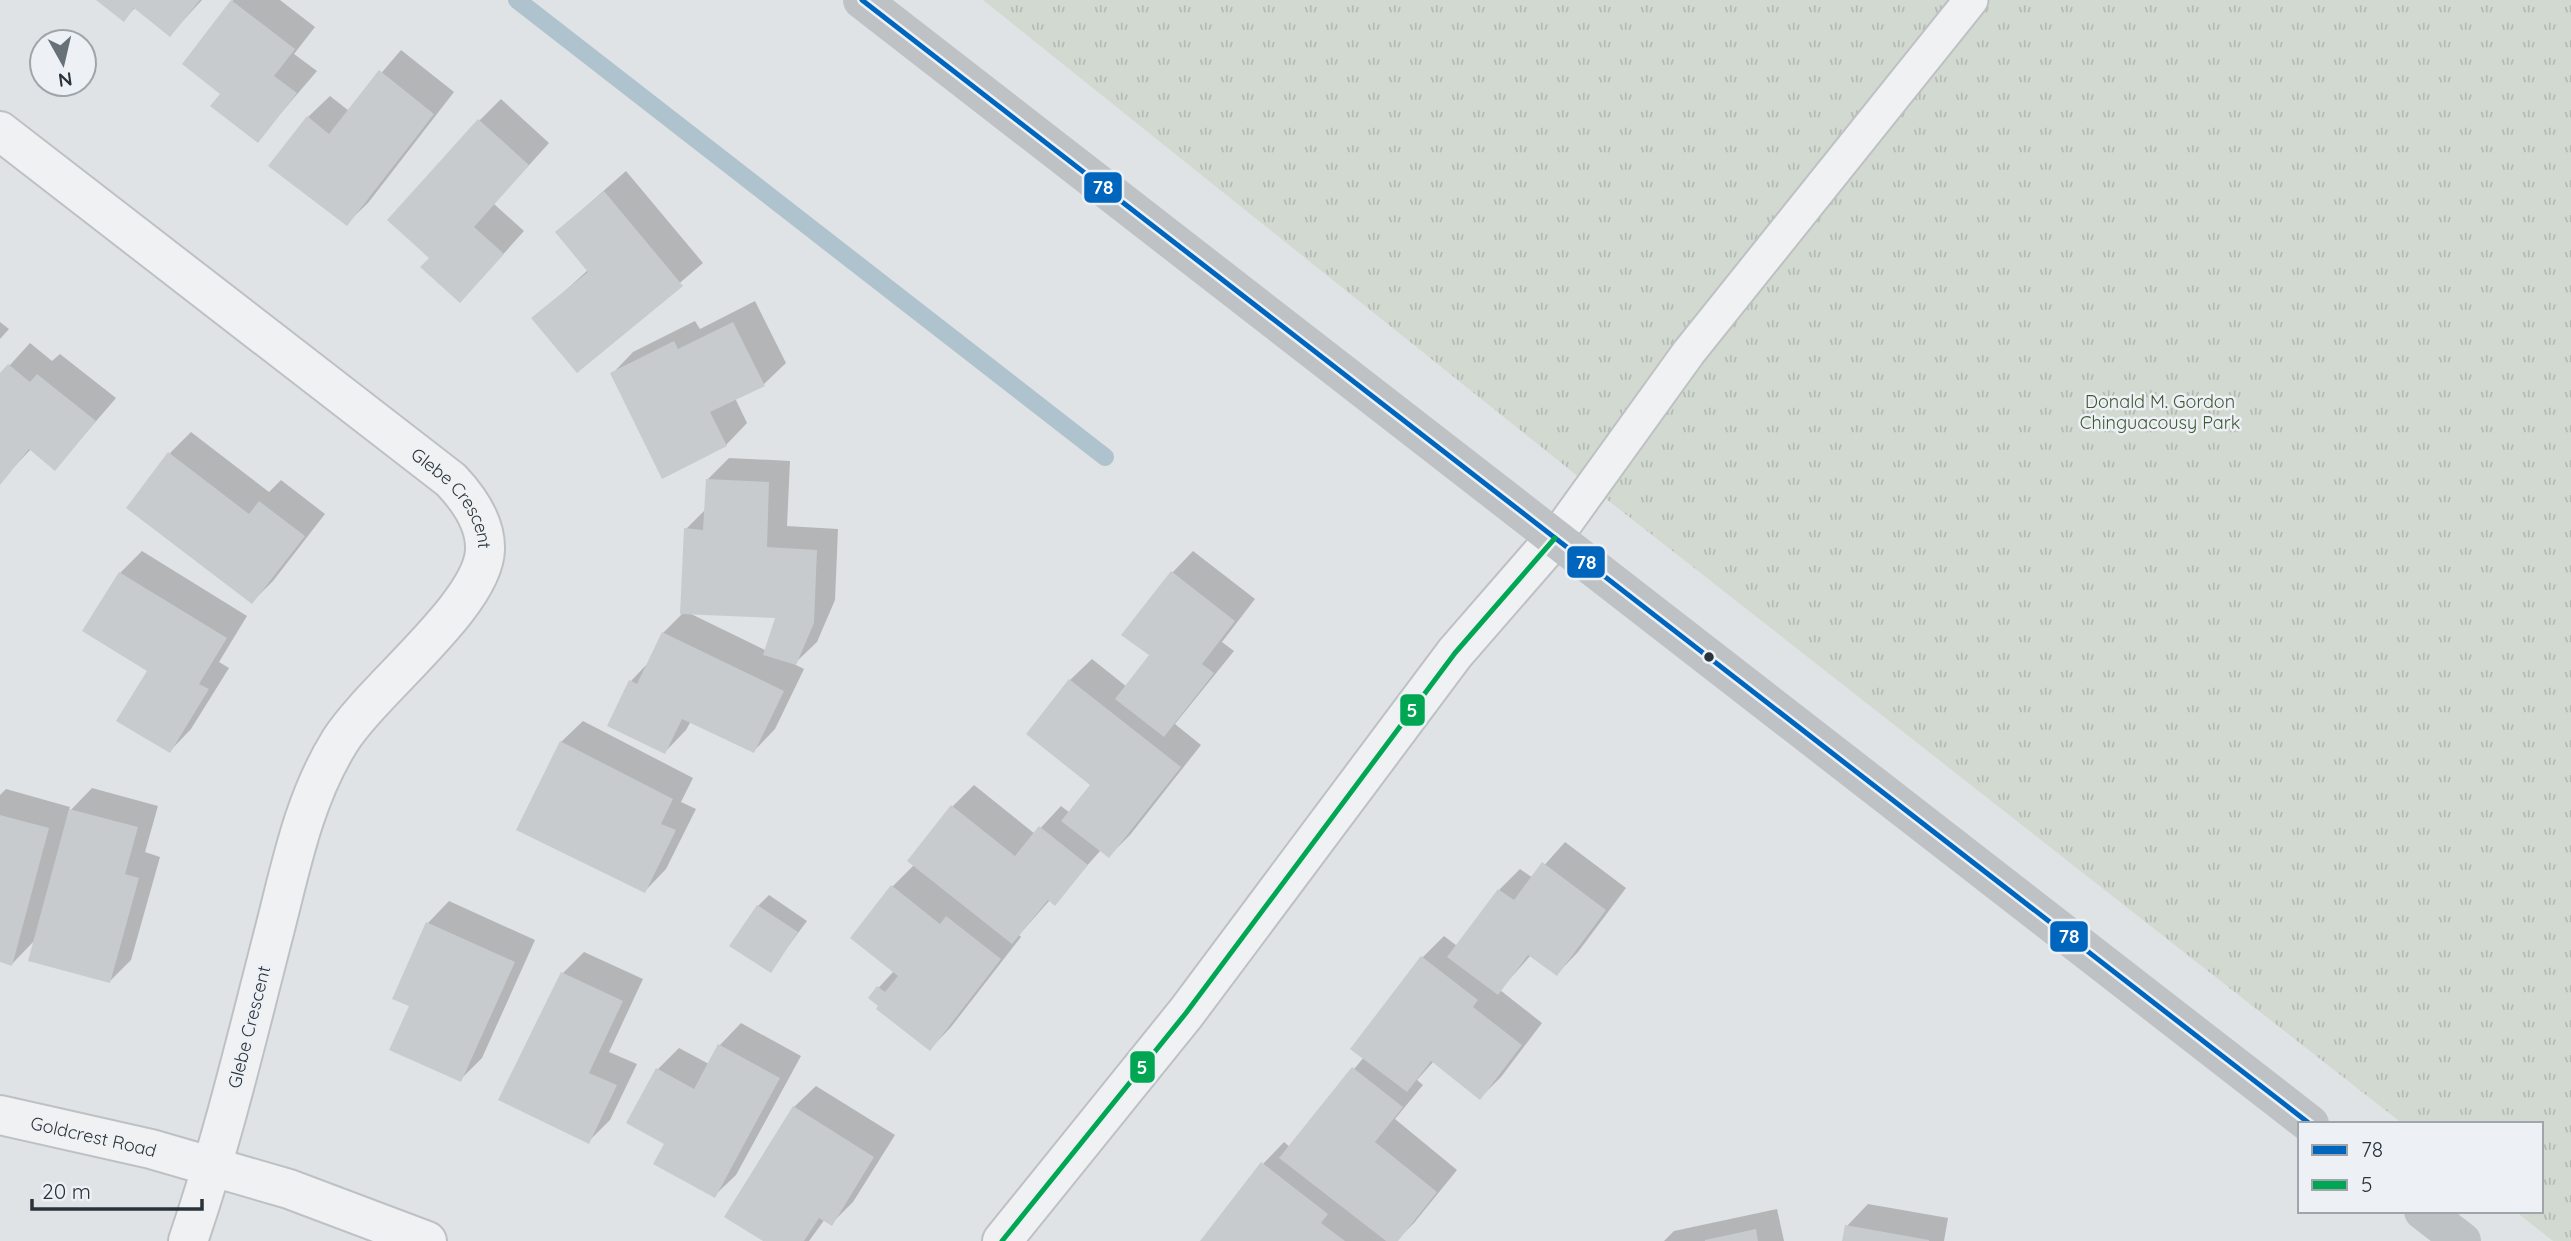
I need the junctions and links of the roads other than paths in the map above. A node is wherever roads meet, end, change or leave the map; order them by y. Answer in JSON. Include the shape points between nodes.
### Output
{"nodes":[{"id":1,"x":862,"y":0,"type":"edge"},
{"id":2,"x":1971,"y":0,"type":"edge"},
{"id":3,"x":0,"y":131,"type":"edge"},
{"id":4,"x":1555,"y":538,"type":"junction"},
{"id":5,"x":0,"y":1115,"type":"edge"},
{"id":6,"x":2307,"y":1122,"type":"edge"},
{"id":7,"x":213,"y":1168,"type":"junction"},
{"id":8,"x":2426,"y":1213,"type":"edge"},
{"id":9,"x":188,"y":1241,"type":"edge"},
{"id":10,"x":427,"y":1241,"type":"edge"},
{"id":11,"x":1002,"y":1241,"type":"edge"},
{"id":12,"x":2462,"y":1241,"type":"edge"}],
"edges":[{"from":1,"to":4,"type":"main road"},
{"from":2,"to":4,"type":"lane","via":[[1689,352]]},
{"from":3,"to":7,"type":"street","name":"Glebe Crescent","via":[[451,480],[472,506],[483,533],[482,567],[471,591],[364,708],[340,741],[310,801]]},
{"from":4,"to":6,"type":"main road"},
{"from":4,"to":11,"type":"street","via":[[1455,653],[1186,1013]]},
{"from":5,"to":7,"type":"street","name":"Goldcrest Road"},
{"from":7,"to":9,"type":"street","name":"Glebe Crescent"},
{"from":7,"to":10,"type":"street","name":"Goldcrest Road","via":[[289,1189]]},
{"from":8,"to":12,"type":"main road"}]}
